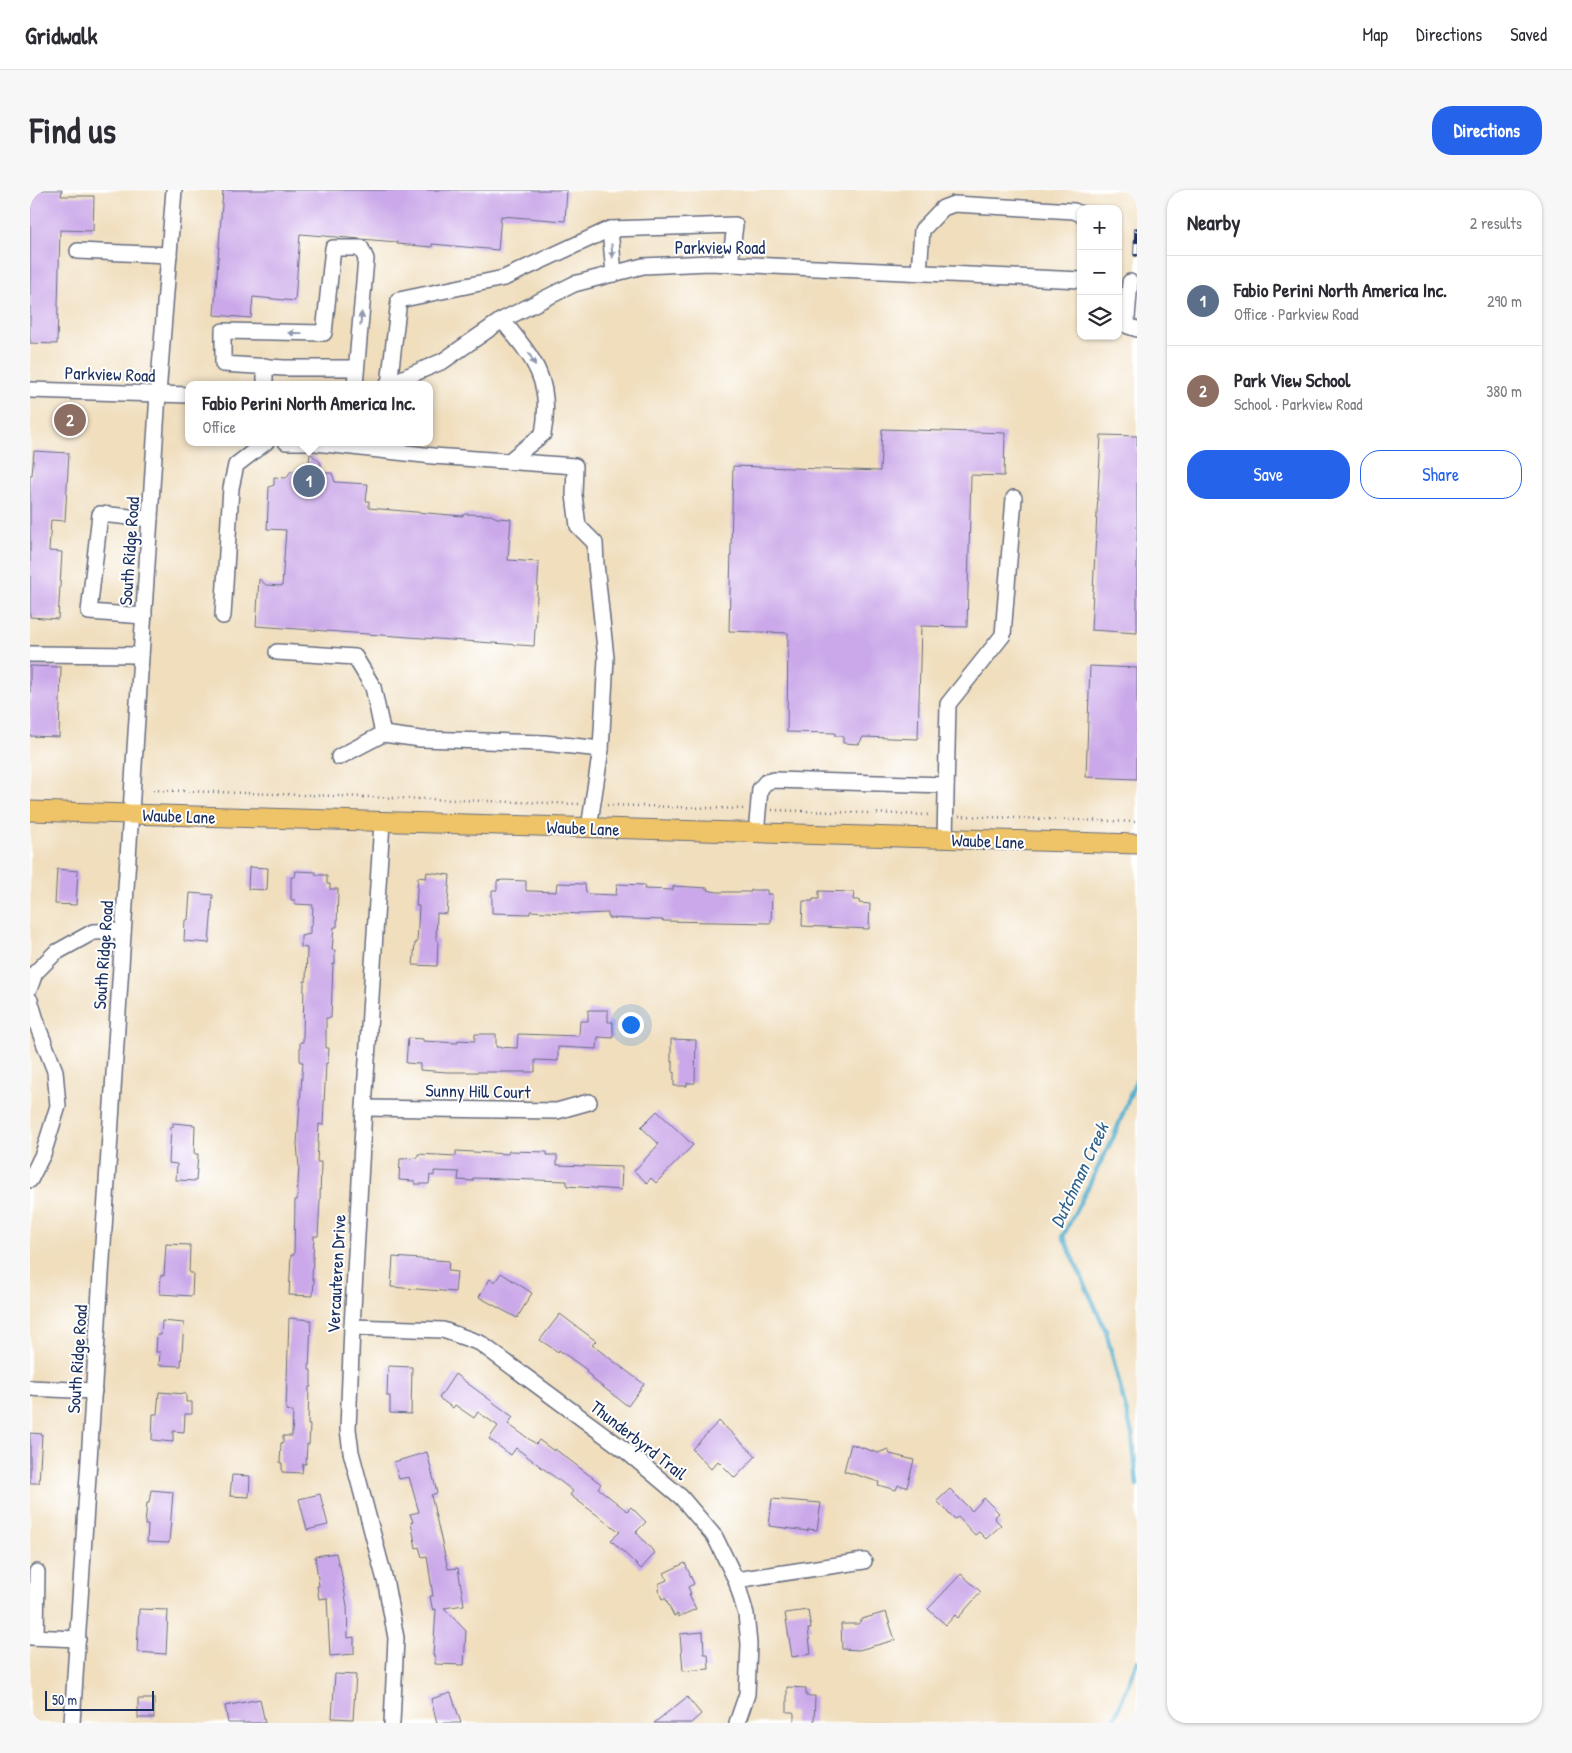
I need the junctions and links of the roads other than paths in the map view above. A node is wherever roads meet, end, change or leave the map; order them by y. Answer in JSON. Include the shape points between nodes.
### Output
{"nodes":[{"id":1,"x":174,"y":190,"type":"edge"},
{"id":2,"x":1077,"y":212,"type":"edge"},
{"id":3,"x":610,"y":229,"type":"junction"},
{"id":4,"x":78,"y":251,"type":"dead end"},
{"id":5,"x":169,"y":255,"type":"junction"},
{"id":6,"x":730,"y":264,"type":"junction"},
{"id":7,"x":919,"y":272,"type":"junction"},
{"id":8,"x":614,"y":274,"type":"junction"},
{"id":9,"x":1077,"y":280,"type":"edge"},
{"id":10,"x":1128,"y":282,"type":"edge"},
{"id":11,"x":502,"y":320,"type":"junction"},
{"id":12,"x":1137,"y":329,"type":"edge"},
{"id":13,"x":265,"y":366,"type":"junction"},
{"id":14,"x":356,"y":368,"type":"junction"},
{"id":15,"x":265,"y":381,"type":"edge"},
{"id":16,"x":355,"y":381,"type":"edge"},
{"id":17,"x":389,"y":381,"type":"edge"},
{"id":18,"x":397,"y":381,"type":"edge"},
{"id":19,"x":30,"y":390,"type":"edge"},
{"id":20,"x":158,"y":394,"type":"junction"},
{"id":21,"x":185,"y":395,"type":"edge"},
{"id":22,"x":261,"y":446,"type":"edge"},
{"id":23,"x":343,"y":446,"type":"edge"},
{"id":24,"x":427,"y":446,"type":"edge"},
{"id":25,"x":433,"y":456,"type":"junction"},
{"id":26,"x":508,"y":461,"type":"junction"},
{"id":27,"x":1014,"y":498,"type":"dead end"},
{"id":28,"x":150,"y":519,"type":"junction"},
{"id":29,"x":144,"y":616,"type":"junction"},
{"id":30,"x":223,"y":616,"type":"dead end"},
{"id":31,"x":277,"y":652,"type":"dead end"},
{"id":32,"x":30,"y":654,"type":"edge"},
{"id":33,"x":141,"y":655,"type":"junction"},
{"id":34,"x":383,"y":734,"type":"junction"},
{"id":35,"x":601,"y":749,"type":"junction"},
{"id":36,"x":339,"y":757,"type":"dead end"},
{"id":37,"x":946,"y":785,"type":"junction"},
{"id":38,"x":30,"y":811,"type":"edge"},
{"id":39,"x":131,"y":814,"type":"junction"},
{"id":40,"x":382,"y":822,"type":"junction"},
{"id":41,"x":590,"y":828,"type":"junction"},
{"id":42,"x":756,"y":834,"type":"junction"},
{"id":43,"x":945,"y":839,"type":"junction"},
{"id":44,"x":1137,"y":844,"type":"edge"},
{"id":45,"x":124,"y":931,"type":"junction"},
{"id":46,"x":30,"y":986,"type":"edge"},
{"id":47,"x":30,"y":1000,"type":"edge"},
{"id":48,"x":589,"y":1102,"type":"dead end"},
{"id":49,"x":364,"y":1108,"type":"junction"},
{"id":50,"x":30,"y":1180,"type":"edge"},
{"id":51,"x":352,"y":1326,"type":"junction"},
{"id":52,"x":30,"y":1388,"type":"edge"},
{"id":53,"x":94,"y":1391,"type":"junction"},
{"id":54,"x":864,"y":1561,"type":"dead end"},
{"id":55,"x":37,"y":1572,"type":"dead end"},
{"id":56,"x":736,"y":1580,"type":"junction"},
{"id":57,"x":33,"y":1637,"type":"edge"},
{"id":58,"x":78,"y":1639,"type":"junction"},
{"id":59,"x":72,"y":1723,"type":"edge"},
{"id":60,"x":392,"y":1723,"type":"edge"},
{"id":61,"x":737,"y":1723,"type":"edge"}],
"edges":[{"from":1,"to":5,"type":"street","name":"South Ridge Road"},
{"from":2,"to":7,"type":"street","via":[[954,204],[944,208],[922,230]]},
{"from":3,"to":6,"type":"street","via":[[735,225]]},
{"from":3,"to":8,"type":"street","one_way":true},
{"from":3,"to":17,"type":"street","via":[[504,278],[400,300]]},
{"from":4,"to":5,"type":"street"},
{"from":5,"to":20,"type":"street","name":"South Ridge Road"},
{"from":6,"to":7,"type":"street","name":"Parkview Road"},
{"from":6,"to":8,"type":"street","name":"Parkview Road","via":[[643,266]]},
{"from":7,"to":9,"type":"street","name":"Parkview Road"},
{"from":8,"to":11,"type":"street","name":"Parkview Road","via":[[574,284]]},
{"from":10,"to":12,"type":"street","via":[[1128,326]]},
{"from":11,"to":18,"type":"street","name":"Parkview Road","via":[[443,361]]},
{"from":11,"to":26,"type":"street","one_way":true,"via":[[531,356],[544,387],[547,415],[543,434]]},
{"from":13,"to":14,"type":"street"},
{"from":14,"to":13,"type":"street","one_way":true,"via":[[366,260],[361,248],[333,248],[324,333],[223,331],[223,364]]},
{"from":13,"to":15,"type":"street"},
{"from":14,"to":16,"type":"street"},
{"from":19,"to":20,"type":"street","name":"Parkview Road"},
{"from":20,"to":21,"type":"street","name":"Parkview Road"},
{"from":20,"to":28,"type":"street","name":"South Ridge Road"},
{"from":22,"to":30,"type":"street","via":[[236,465],[231,488]]},
{"from":23,"to":25,"type":"street"},
{"from":24,"to":25,"type":"street"},
{"from":25,"to":26,"type":"street"},
{"from":26,"to":35,"type":"street","via":[[575,466],[578,526],[595,543],[606,658]]},
{"from":27,"to":37,"type":"street","via":[[1003,635],[948,704]]},
{"from":28,"to":29,"type":"street","name":"South Ridge Road"},
{"from":28,"to":29,"type":"street","via":[[100,514],[89,612]]},
{"from":29,"to":33,"type":"street","name":"South Ridge Road"},
{"from":31,"to":34,"type":"street","via":[[355,657],[373,687]]},
{"from":32,"to":33,"type":"street"},
{"from":33,"to":39,"type":"street","name":"South Ridge Road"},
{"from":34,"to":35,"type":"street"},
{"from":34,"to":36,"type":"street"},
{"from":35,"to":41,"type":"street"},
{"from":37,"to":42,"type":"street","via":[[766,782],[760,789]]},
{"from":37,"to":43,"type":"street"},
{"from":38,"to":39,"type":"main road","name":"Waube Lane"},
{"from":39,"to":40,"type":"main road","name":"Waube Lane"},
{"from":39,"to":45,"type":"street","name":"South Ridge Road"},
{"from":40,"to":41,"type":"main road","name":"Waube Lane"},
{"from":40,"to":49,"type":"street","name":"Vercauteren Drive"},
{"from":41,"to":42,"type":"main road","name":"Waube Lane"},
{"from":42,"to":43,"type":"main road","name":"Waube Lane"},
{"from":43,"to":44,"type":"main road","name":"Waube Lane"},
{"from":45,"to":46,"type":"street","via":[[93,932],[55,953],[35,973]]},
{"from":45,"to":53,"type":"street","name":"South Ridge Road"},
{"from":47,"to":50,"type":"street","via":[[55,1071],[58,1106],[43,1154]]},
{"from":48,"to":49,"type":"street","name":"Sunny Hill Court","via":[[557,1111]]},
{"from":49,"to":51,"type":"street","name":"Vercauteren Drive"},
{"from":51,"to":56,"type":"street","name":"Thunderbyrd Trail","via":[[443,1330],[480,1343],[626,1451],[681,1497],[715,1536]]},
{"from":51,"to":60,"type":"street","name":"Vercauteren Drive","via":[[348,1429],[396,1638]]},
{"from":52,"to":53,"type":"street"},
{"from":53,"to":58,"type":"street","name":"South Ridge Road"},
{"from":54,"to":56,"type":"street"},
{"from":55,"to":57,"type":"street"},
{"from":56,"to":61,"type":"street","name":"Thunderbyrd Trail","via":[[746,1614],[749,1644],[747,1694]]},
{"from":57,"to":58,"type":"street"},
{"from":58,"to":59,"type":"street","name":"South Ridge Road"}]}
